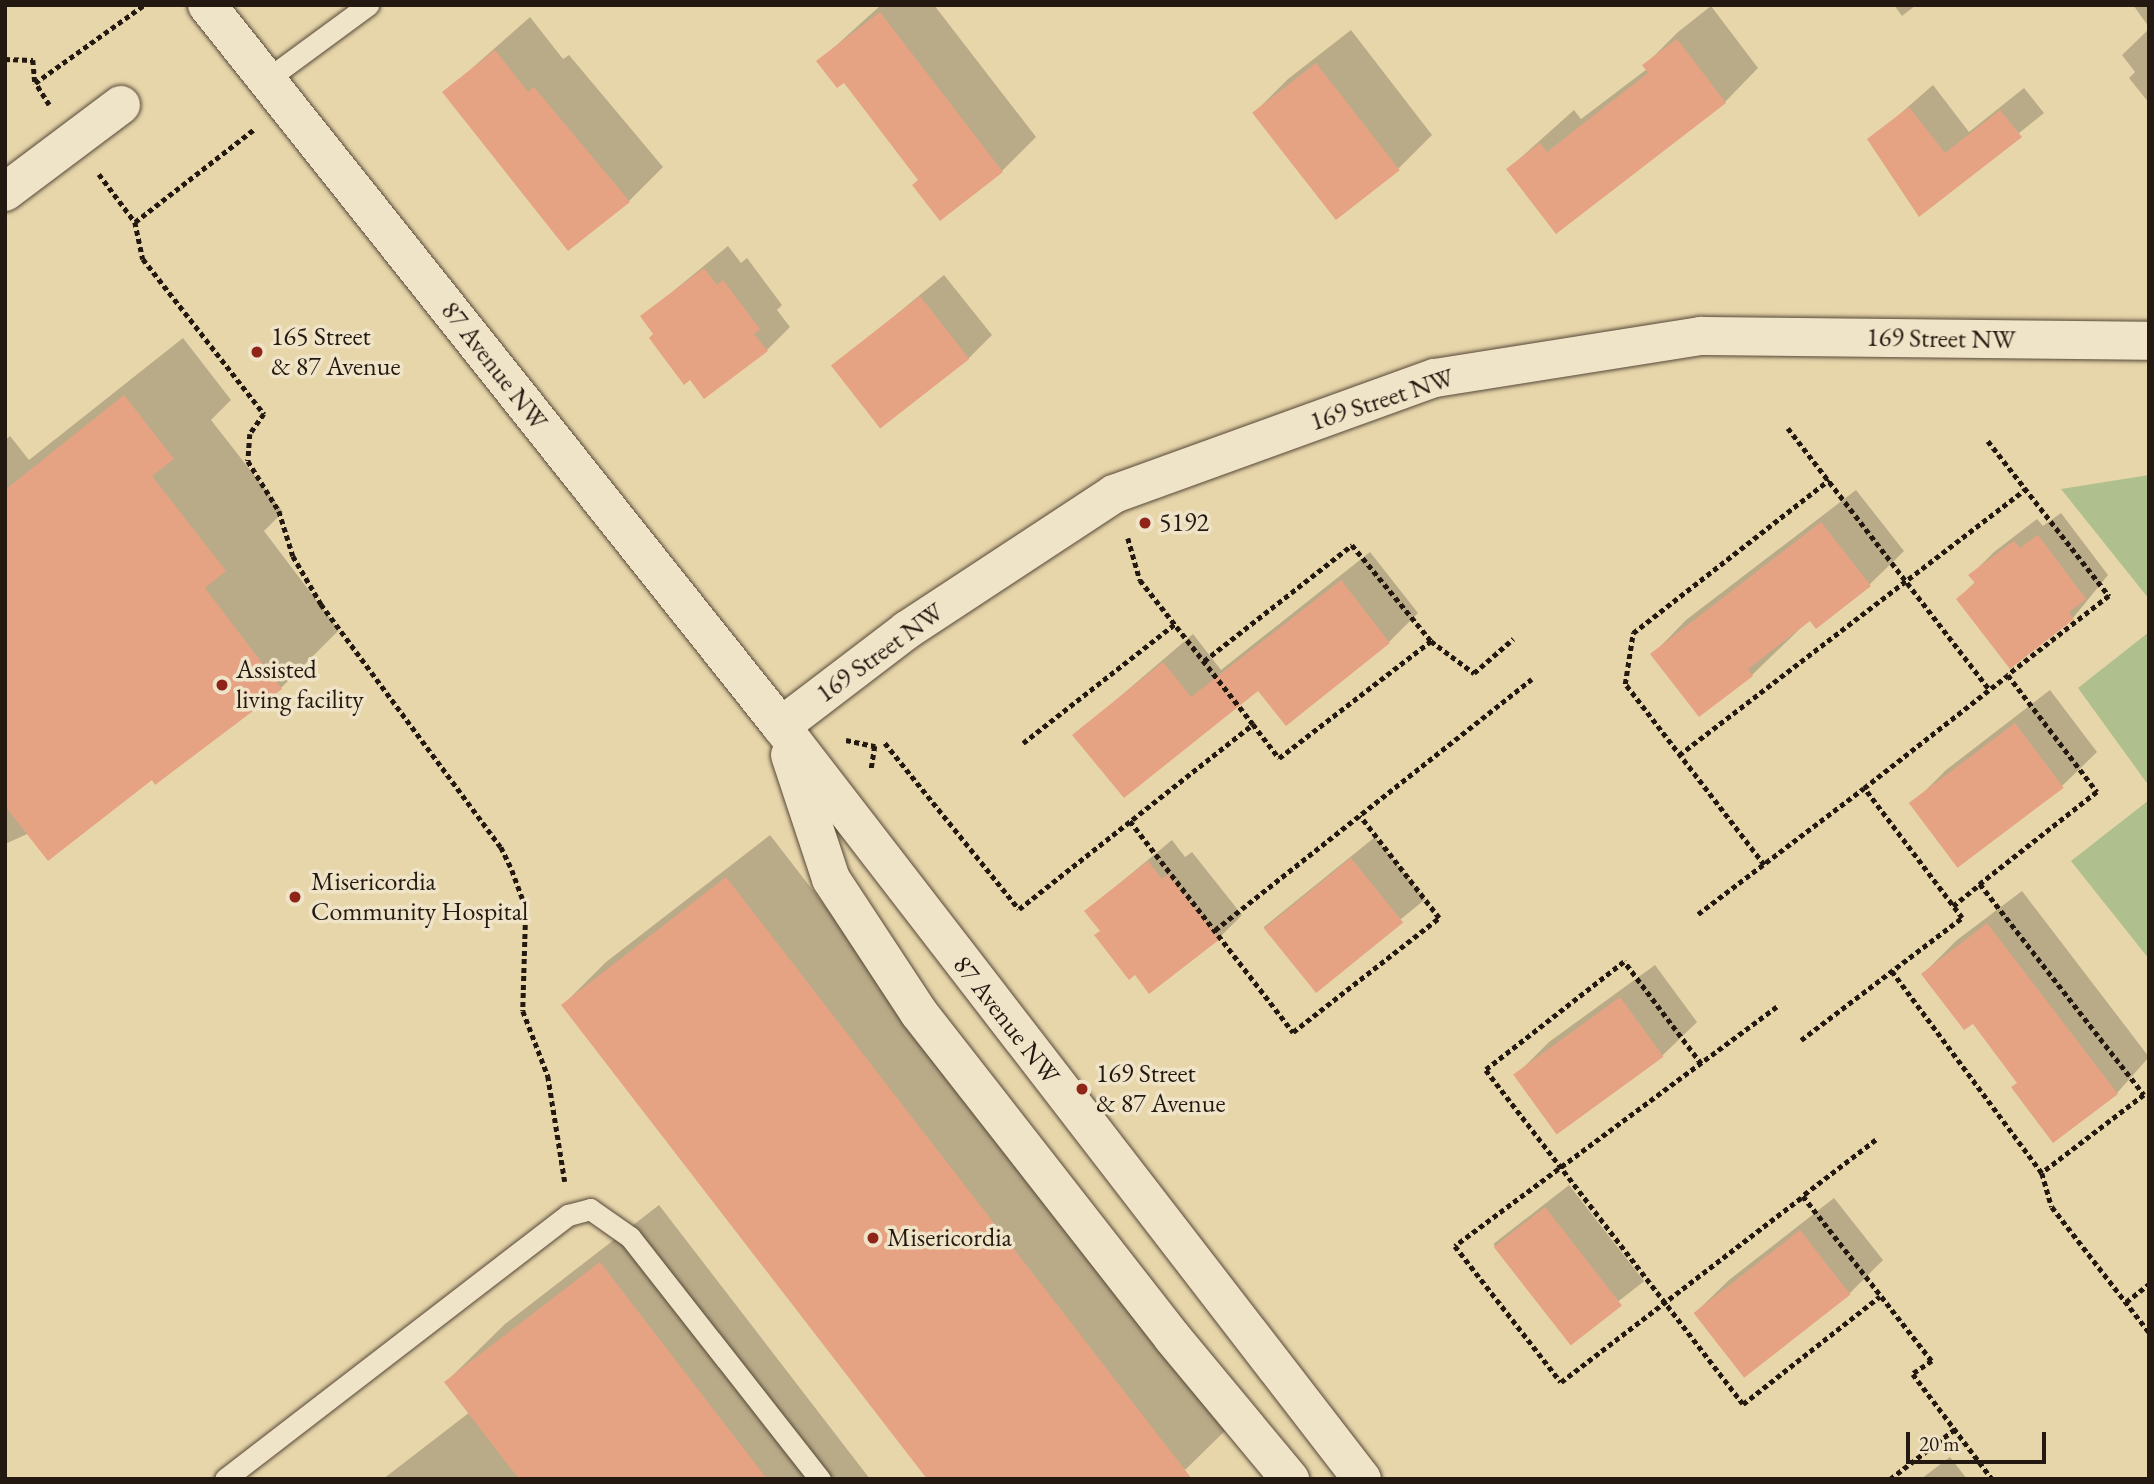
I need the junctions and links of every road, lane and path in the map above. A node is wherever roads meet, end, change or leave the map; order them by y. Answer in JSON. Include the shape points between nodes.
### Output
{"nodes":[{"id":1,"x":207,"y":5,"type":"edge"},
{"id":2,"x":368,"y":5,"type":"edge"},
{"id":3,"x":5,"y":59,"type":"edge"},
{"id":4,"x":35,"y":83,"type":"dead end"},
{"id":5,"x":276,"y":93,"type":"junction"},
{"id":6,"x":121,"y":105,"type":"dead end"},
{"id":7,"x":5,"y":192,"type":"edge"},
{"id":8,"x":2149,"y":341,"type":"edge"},
{"id":9,"x":1788,"y":428,"type":"dead end"},
{"id":10,"x":1988,"y":441,"type":"dead end"},
{"id":11,"x":1829,"y":480,"type":"junction"},
{"id":12,"x":2026,"y":489,"type":"junction"},
{"id":13,"x":1114,"y":494,"type":"junction"},
{"id":14,"x":1907,"y":580,"type":"junction"},
{"id":15,"x":1175,"y":624,"type":"junction"},
{"id":16,"x":1513,"y":639,"type":"dead end"},
{"id":17,"x":1431,"y":641,"type":"junction"},
{"id":18,"x":1204,"y":661,"type":"junction"},
{"id":19,"x":2008,"y":675,"type":"junction"},
{"id":20,"x":1532,"y":679,"type":"dead end"},
{"id":21,"x":1989,"y":690,"type":"junction"},
{"id":22,"x":1253,"y":724,"type":"junction"},
{"id":23,"x":781,"y":726,"type":"junction"},
{"id":24,"x":885,"y":743,"type":"dead end"},
{"id":25,"x":1023,"y":743,"type":"dead end"},
{"id":26,"x":1679,"y":755,"type":"junction"},
{"id":27,"x":1864,"y":788,"type":"junction"},
{"id":28,"x":1360,"y":816,"type":"junction"},
{"id":29,"x":1130,"y":821,"type":"junction"},
{"id":30,"x":1764,"y":865,"type":"junction"},
{"id":31,"x":1980,"y":884,"type":"junction"},
{"id":32,"x":1953,"y":906,"type":"junction"},
{"id":33,"x":1698,"y":914,"type":"dead end"},
{"id":34,"x":1215,"y":930,"type":"junction"},
{"id":35,"x":1892,"y":971,"type":"junction"},
{"id":36,"x":1777,"y":1007,"type":"dead end"},
{"id":37,"x":1801,"y":1040,"type":"dead end"},
{"id":38,"x":1701,"y":1064,"type":"junction"},
{"id":39,"x":1876,"y":1140,"type":"dead end"},
{"id":40,"x":1561,"y":1168,"type":"junction"},
{"id":41,"x":2042,"y":1174,"type":"junction"},
{"id":42,"x":1803,"y":1196,"type":"junction"},
{"id":43,"x":568,"y":1215,"type":"junction"},
{"id":44,"x":2149,"y":1284,"type":"edge"},
{"id":45,"x":1880,"y":1296,"type":"junction"},
{"id":46,"x":1664,"y":1302,"type":"junction"},
{"id":47,"x":2126,"y":1302,"type":"junction"},
{"id":48,"x":2149,"y":1332,"type":"edge"},
{"id":49,"x":1955,"y":1429,"type":"junction"},
{"id":50,"x":1354,"y":1476,"type":"edge"},
{"id":51,"x":225,"y":1479,"type":"edge"},
{"id":52,"x":820,"y":1479,"type":"edge"},
{"id":53,"x":1290,"y":1479,"type":"edge"},
{"id":54,"x":1890,"y":1479,"type":"edge"},
{"id":55,"x":1992,"y":1479,"type":"edge"}],
"edges":[{"from":1,"to":5,"type":"main road","name":"87 Avenue NW"},
{"from":2,"to":5,"type":"lane"},
{"from":3,"to":4,"type":"path","via":[[33,60]]},
{"from":5,"to":23,"type":"main road","name":"87 Avenue NW"},
{"from":5,"to":43,"type":"path","via":[[135,222],[143,259],[264,414],[250,433],[248,461],[279,510],[293,556],[321,604],[501,847],[512,870],[526,908],[523,1011],[548,1076]]},
{"from":6,"to":7,"type":"main road"},
{"from":8,"to":13,"type":"main road","name":"169 Street NW","via":[[1701,336],[1436,378]]},
{"from":9,"to":11,"type":"path"},
{"from":10,"to":12,"type":"path"},
{"from":11,"to":14,"type":"path"},
{"from":11,"to":26,"type":"path","via":[[1633,633],[1625,684]]},
{"from":12,"to":14,"type":"path"},
{"from":12,"to":19,"type":"path","via":[[2109,596]]},
{"from":13,"to":15,"type":"path","via":[[1140,579]]},
{"from":13,"to":23,"type":"main road","name":"169 Street NW","via":[[907,630]]},
{"from":14,"to":21,"type":"path"},
{"from":14,"to":26,"type":"path"},
{"from":15,"to":18,"type":"path"},
{"from":15,"to":25,"type":"path"},
{"from":16,"to":17,"type":"path","via":[[1474,673]]},
{"from":17,"to":18,"type":"path","via":[[1352,545]]},
{"from":17,"to":22,"type":"path","via":[[1279,758]]},
{"from":18,"to":22,"type":"path"},
{"from":19,"to":21,"type":"path"},
{"from":19,"to":31,"type":"path","via":[[2097,793]]},
{"from":20,"to":28,"type":"path"},
{"from":21,"to":27,"type":"path"},
{"from":22,"to":29,"type":"path"},
{"from":23,"to":50,"type":"main road","name":"87 Avenue NW"},
{"from":23,"to":53,"type":"main road","name":"87 Avenue NW","via":[[831,879],[919,1013],[1172,1337]]},
{"from":24,"to":29,"type":"path","via":[[1019,909]]},
{"from":26,"to":30,"type":"path"},
{"from":27,"to":30,"type":"path"},
{"from":27,"to":32,"type":"path"},
{"from":28,"to":34,"type":"path"},
{"from":28,"to":34,"type":"path","via":[[1440,918],[1293,1032]]},
{"from":29,"to":34,"type":"path"},
{"from":30,"to":33,"type":"path"},
{"from":31,"to":32,"type":"path"},
{"from":31,"to":41,"type":"path","via":[[2144,1095]]},
{"from":32,"to":35,"type":"path","via":[[1962,918]]},
{"from":35,"to":37,"type":"path"},
{"from":35,"to":41,"type":"path"},
{"from":36,"to":38,"type":"path"},
{"from":38,"to":40,"type":"path"},
{"from":38,"to":40,"type":"path","via":[[1624,962],[1486,1070]]},
{"from":39,"to":42,"type":"path"},
{"from":40,"to":46,"type":"path"},
{"from":40,"to":46,"type":"path","via":[[1455,1246],[1561,1382]]},
{"from":41,"to":47,"type":"path","via":[[2052,1207]]},
{"from":42,"to":45,"type":"path"},
{"from":42,"to":46,"type":"path"},
{"from":43,"to":51,"type":"lane"},
{"from":43,"to":52,"type":"lane","via":[[590,1209],[630,1237]]},
{"from":44,"to":47,"type":"path"},
{"from":45,"to":46,"type":"path","via":[[1743,1404]]},
{"from":45,"to":49,"type":"path","via":[[1931,1361],[1913,1374]]},
{"from":47,"to":48,"type":"path"},
{"from":49,"to":54,"type":"path"},
{"from":49,"to":55,"type":"path"}]}
